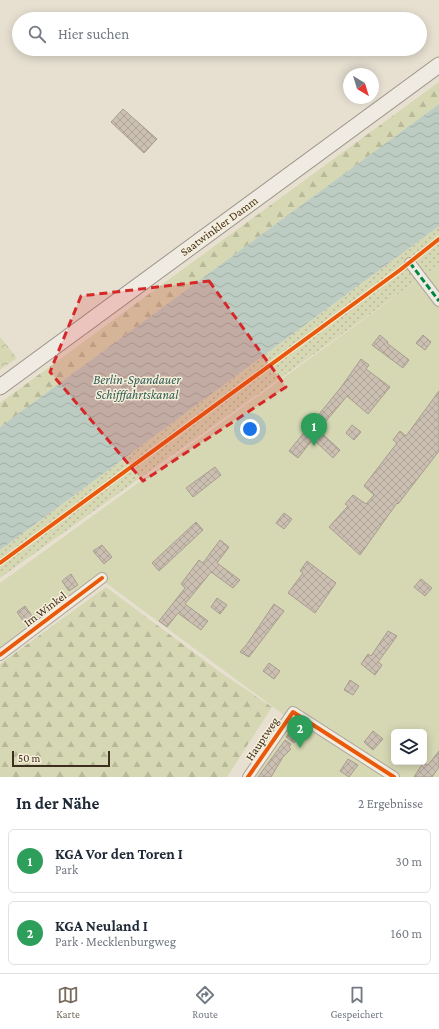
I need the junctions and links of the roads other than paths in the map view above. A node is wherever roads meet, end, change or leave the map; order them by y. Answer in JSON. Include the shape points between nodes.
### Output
{"nodes":[{"id":1,"x":439,"y":65,"type":"edge"},
{"id":2,"x":410,"y":263,"type":"dead end"},
{"id":3,"x":439,"y":300,"type":"edge"},
{"id":4,"x":0,"y":387,"type":"edge"},
{"id":5,"x":102,"y":578,"type":"dead end"},
{"id":6,"x":0,"y":656,"type":"edge"},
{"id":7,"x":248,"y":777,"type":"edge"},
{"id":8,"x":394,"y":777,"type":"edge"}],
"edges":[{"from":1,"to":4,"type":"main road","name":"Saatwinkler Damm"},
{"from":2,"to":3,"type":"street"},
{"from":5,"to":6,"type":"street","name":"Im Winkel"},
{"from":7,"to":8,"type":"street","name":"Hauptweg","via":[[293,712]]}]}
